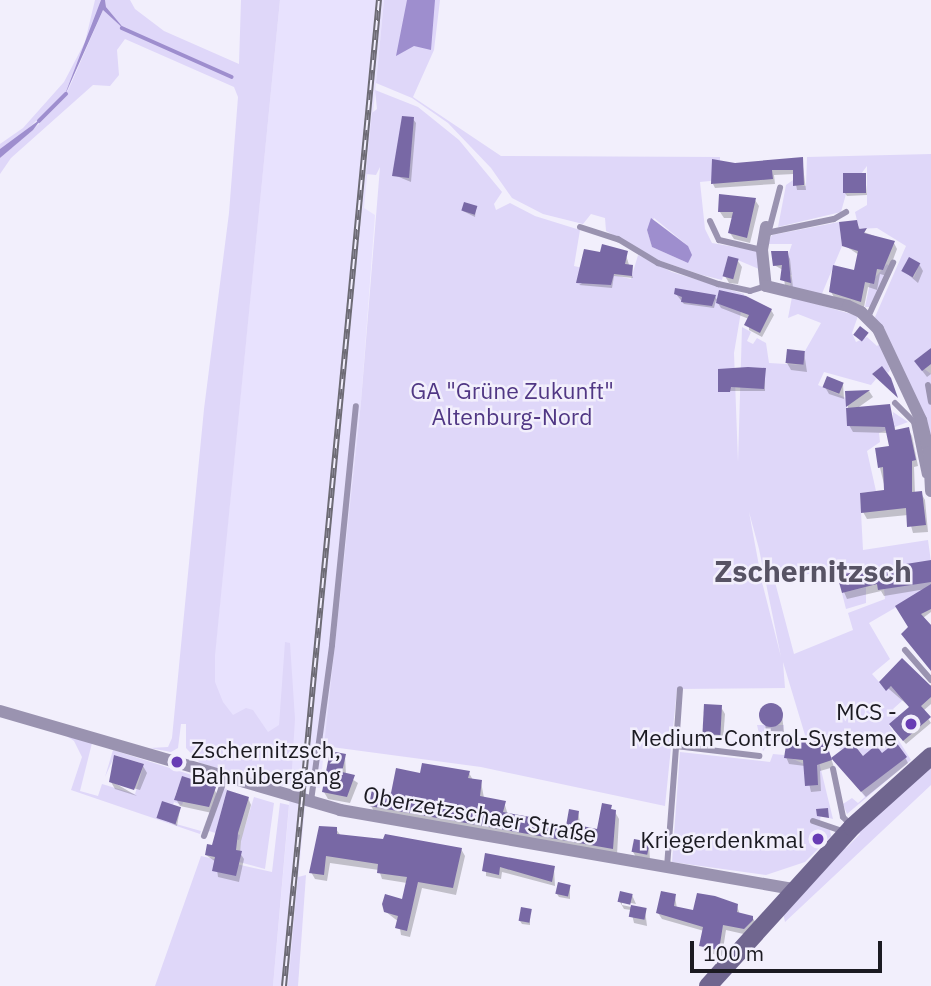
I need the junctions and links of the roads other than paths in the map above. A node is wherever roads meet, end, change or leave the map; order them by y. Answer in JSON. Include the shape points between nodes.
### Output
{"nodes":[{"id":1,"x":780,"y":188,"type":"dead end"},
{"id":2,"x":846,"y":212,"type":"dead end"},
{"id":3,"x":710,"y":221,"type":"dead end"},
{"id":4,"x":580,"y":227,"type":"dead end"},
{"id":5,"x":766,"y":237,"type":"junction"},
{"id":6,"x":893,"y":263,"type":"dead end"},
{"id":7,"x":766,"y":286,"type":"junction"},
{"id":8,"x":868,"y":317,"type":"junction"},
{"id":9,"x":928,"y":385,"type":"dead end"},
{"id":10,"x":931,"y":402,"type":"edge"},
{"id":11,"x":895,"y":403,"type":"dead end"},
{"id":12,"x":356,"y":406,"type":"dead end"},
{"id":13,"x":930,"y":459,"type":"edge"},
{"id":14,"x":931,"y":493,"type":"edge"},
{"id":15,"x":905,"y":650,"type":"dead end"},
{"id":16,"x":931,"y":680,"type":"edge"},
{"id":17,"x":680,"y":689,"type":"dead end"},
{"id":18,"x":0,"y":711,"type":"edge"},
{"id":19,"x":676,"y":746,"type":"junction"},
{"id":20,"x":759,"y":756,"type":"dead end"},
{"id":21,"x":931,"y":756,"type":"edge"},
{"id":22,"x":833,"y":769,"type":"dead end"},
{"id":23,"x":225,"y":778,"type":"junction"},
{"id":24,"x":311,"y":803,"type":"junction"},
{"id":25,"x":813,"y":821,"type":"dead end"},
{"id":26,"x":849,"y":830,"type":"junction"},
{"id":27,"x":204,"y":836,"type":"dead end"},
{"id":28,"x":667,"y":869,"type":"junction"},
{"id":29,"x":797,"y":890,"type":"junction"},
{"id":30,"x":708,"y":986,"type":"edge"}],
"edges":[{"from":1,"to":5,"type":"lane"},
{"from":2,"to":5,"type":"lane"},
{"from":3,"to":5,"type":"lane","via":[[719,240]]},
{"from":4,"to":7,"type":"lane","via":[[618,239],[658,262],[707,280],[750,291]]},
{"from":5,"to":7,"type":"street"},
{"from":6,"to":8,"type":"lane"},
{"from":7,"to":8,"type":"street","via":[[848,306]]},
{"from":8,"to":13,"type":"street","via":[[916,405]]},
{"from":9,"to":10,"type":"lane"},
{"from":11,"to":14,"type":"lane","via":[[914,422]]},
{"from":12,"to":24,"type":"lane"},
{"from":13,"to":14,"type":"street"},
{"from":15,"to":16,"type":"lane"},
{"from":17,"to":19,"type":"lane"},
{"from":18,"to":23,"type":"street","name":"Oberzetzschaer Straße"},
{"from":19,"to":20,"type":"lane"},
{"from":19,"to":28,"type":"lane"},
{"from":21,"to":26,"type":"street"},
{"from":22,"to":26,"type":"lane"},
{"from":23,"to":24,"type":"street","name":"Oberzetzschaer Straße"},
{"from":23,"to":27,"type":"lane"},
{"from":24,"to":28,"type":"street","name":"Oberzetzschaer Straße"},
{"from":25,"to":26,"type":"lane"},
{"from":26,"to":29,"type":"street"},
{"from":28,"to":29,"type":"street","name":"Oberzetzschaer Straße"},
{"from":29,"to":30,"type":"street"}]}
